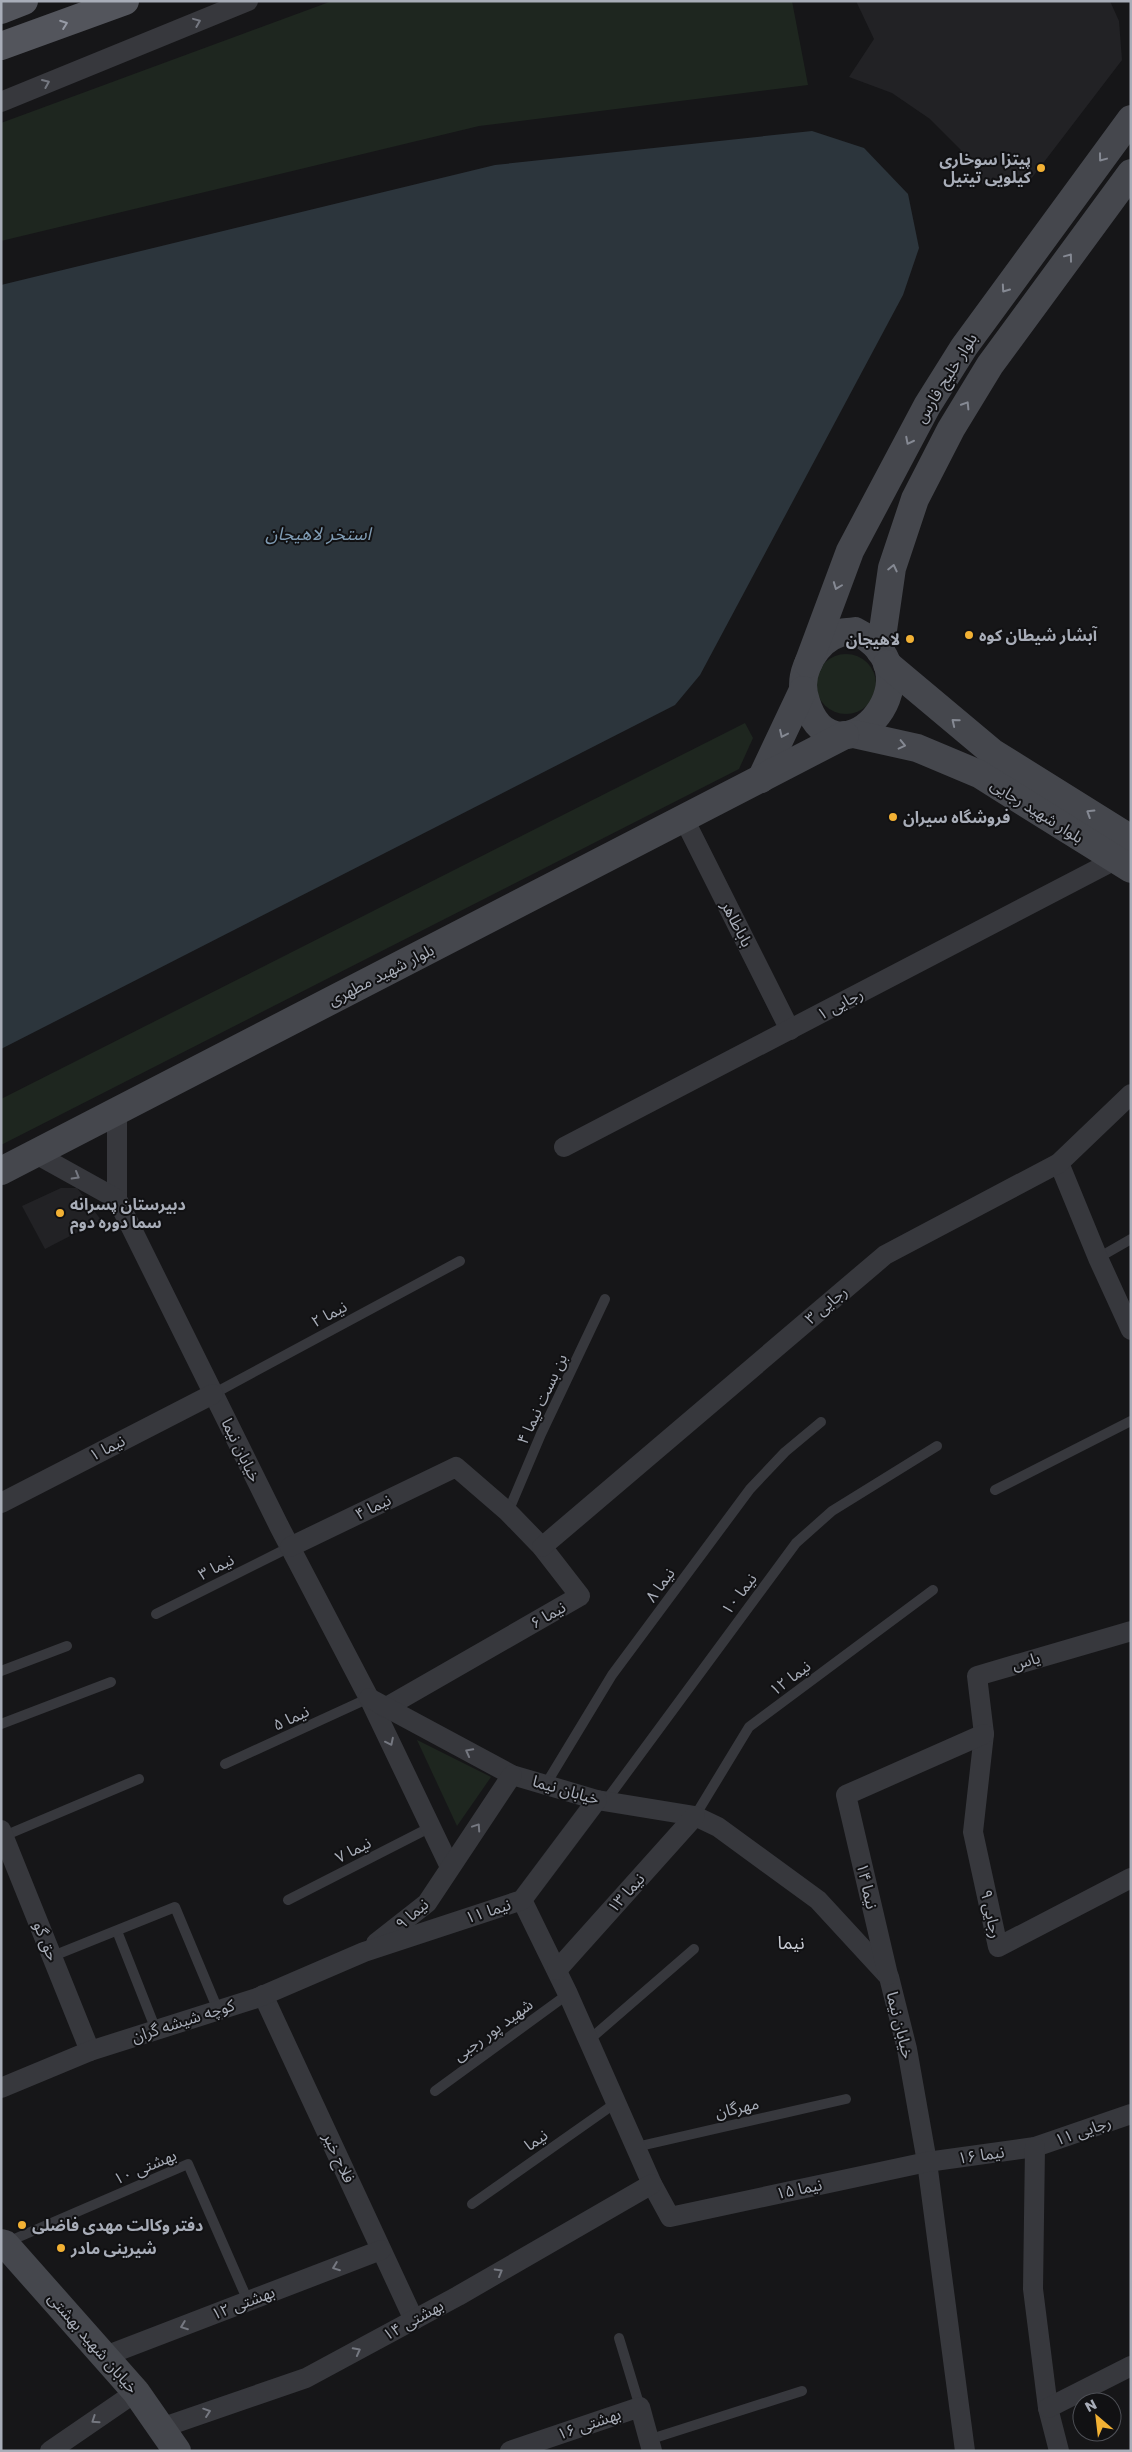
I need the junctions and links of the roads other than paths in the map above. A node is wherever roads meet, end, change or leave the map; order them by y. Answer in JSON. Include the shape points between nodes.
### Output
{"nodes":[{"id":1,"x":24,"y":1,"type":"edge"},
{"id":2,"x":125,"y":1,"type":"edge"},
{"id":3,"x":248,"y":1,"type":"edge"},
{"id":4,"x":1,"y":10,"type":"edge"},
{"id":5,"x":1,"y":46,"type":"edge"},
{"id":6,"x":1,"y":102,"type":"edge"},
{"id":7,"x":1131,"y":119,"type":"edge"},
{"id":8,"x":1131,"y":173,"type":"edge"},
{"id":9,"x":883,"y":657,"type":"junction"},
{"id":10,"x":808,"y":664,"type":"junction"},
{"id":11,"x":803,"y":690,"type":"junction"},
{"id":12,"x":850,"y":735,"type":"junction"},
{"id":13,"x":762,"y":779,"type":"junction"},
{"id":14,"x":684,"y":819,"type":"junction"},
{"id":15,"x":1126,"y":856,"type":"edge"},
{"id":16,"x":790,"y":1030,"type":"junction"},
{"id":17,"x":1131,"y":1094,"type":"edge"},
{"id":18,"x":117,"y":1112,"type":"junction"},
{"id":19,"x":564,"y":1147,"type":"dead end"},
{"id":20,"x":36,"y":1154,"type":"junction"},
{"id":21,"x":1059,"y":1164,"type":"junction"},
{"id":22,"x":1,"y":1171,"type":"edge"},
{"id":23,"x":117,"y":1199,"type":"junction"},
{"id":24,"x":1131,"y":1239,"type":"edge"},
{"id":25,"x":1098,"y":1258,"type":"junction"},
{"id":26,"x":460,"y":1261,"type":"dead end"},
{"id":27,"x":605,"y":1299,"type":"dead end"},
{"id":28,"x":1131,"y":1330,"type":"edge"},
{"id":29,"x":213,"y":1394,"type":"junction"},
{"id":30,"x":1131,"y":1421,"type":"edge"},
{"id":31,"x":821,"y":1422,"type":"dead end"},
{"id":32,"x":937,"y":1446,"type":"dead end"},
{"id":33,"x":456,"y":1467,"type":"joint"},
{"id":34,"x":995,"y":1490,"type":"dead end"},
{"id":35,"x":1,"y":1503,"type":"edge"},
{"id":36,"x":508,"y":1512,"type":"junction"},
{"id":37,"x":290,"y":1547,"type":"junction"},
{"id":38,"x":542,"y":1547,"type":"junction"},
{"id":39,"x":933,"y":1590,"type":"dead end"},
{"id":40,"x":156,"y":1614,"type":"dead end"},
{"id":41,"x":1131,"y":1631,"type":"edge"},
{"id":42,"x":67,"y":1646,"type":"dead end"},
{"id":43,"x":1,"y":1671,"type":"edge"},
{"id":44,"x":111,"y":1682,"type":"dead end"},
{"id":45,"x":377,"y":1703,"type":"junction"},
{"id":46,"x":1,"y":1724,"type":"edge"},
{"id":47,"x":984,"y":1734,"type":"junction"},
{"id":48,"x":225,"y":1764,"type":"dead end"},
{"id":49,"x":512,"y":1775,"type":"junction"},
{"id":50,"x":139,"y":1779,"type":"dead end"},
{"id":51,"x":546,"y":1784,"type":"junction"},
{"id":52,"x":601,"y":1801,"type":"junction"},
{"id":53,"x":695,"y":1816,"type":"junction"},
{"id":54,"x":431,"y":1827,"type":"junction"},
{"id":55,"x":4,"y":1842,"type":"edge"},
{"id":56,"x":450,"y":1867,"type":"junction"},
{"id":57,"x":1131,"y":1878,"type":"edge"},
{"id":58,"x":288,"y":1900,"type":"dead end"},
{"id":59,"x":522,"y":1900,"type":"junction"},
{"id":60,"x":117,"y":1930,"type":"junction"},
{"id":61,"x":694,"y":1950,"type":"dead end"},
{"id":62,"x":364,"y":1952,"type":"junction"},
{"id":63,"x":53,"y":1956,"type":"junction"},
{"id":64,"x":557,"y":1970,"type":"junction"},
{"id":65,"x":889,"y":1977,"type":"junction"},
{"id":66,"x":568,"y":1994,"type":"junction"},
{"id":67,"x":263,"y":1995,"type":"junction"},
{"id":68,"x":218,"y":2010,"type":"junction"},
{"id":69,"x":156,"y":2030,"type":"junction"},
{"id":70,"x":590,"y":2040,"type":"junction"},
{"id":71,"x":90,"y":2052,"type":"junction"},
{"id":72,"x":1,"y":2088,"type":"edge"},
{"id":73,"x":435,"y":2091,"type":"dead end"},
{"id":74,"x":846,"y":2099,"type":"dead end"},
{"id":75,"x":617,"y":2102,"type":"junction"},
{"id":76,"x":1131,"y":2114,"type":"edge"},
{"id":77,"x":636,"y":2147,"type":"junction"},
{"id":78,"x":1035,"y":2147,"type":"junction"},
{"id":79,"x":928,"y":2162,"type":"junction"},
{"id":80,"x":652,"y":2184,"type":"junction"},
{"id":81,"x":472,"y":2204,"type":"dead end"},
{"id":82,"x":2,"y":2244,"type":"edge"},
{"id":83,"x":381,"y":2250,"type":"junction"},
{"id":84,"x":248,"y":2301,"type":"junction"},
{"id":85,"x":414,"y":2320,"type":"junction"},
{"id":86,"x":619,"y":2338,"type":"dead end"},
{"id":87,"x":105,"y":2356,"type":"junction"},
{"id":88,"x":1131,"y":2366,"type":"edge"},
{"id":89,"x":802,"y":2391,"type":"dead end"},
{"id":90,"x":136,"y":2392,"type":"junction"},
{"id":91,"x":640,"y":2407,"type":"junction"},
{"id":92,"x":1048,"y":2408,"type":"junction"},
{"id":93,"x":161,"y":2428,"type":"junction"},
{"id":94,"x":650,"y":2445,"type":"edge"},
{"id":95,"x":50,"y":2451,"type":"edge"},
{"id":96,"x":177,"y":2451,"type":"edge"},
{"id":97,"x":510,"y":2451,"type":"edge"},
{"id":98,"x":965,"y":2451,"type":"edge"},
{"id":99,"x":1059,"y":2451,"type":"edge"}],
"edges":[{"from":1,"to":4,"type":"main road"},
{"from":5,"to":2,"type":"main road","one_way":true},
{"from":6,"to":3,"type":"street","one_way":true},
{"from":7,"to":10,"type":"main road","name":"بلوار خلیج فارس","one_way":true,"via":[[964,347],[927,406],[850,551]]},
{"from":9,"to":8,"type":"main road","name":"بلوار خلیج فارس","one_way":true,"via":[[892,568],[915,499],[951,429],[990,365]]},
{"from":9,"to":10,"type":"main road","via":[[870,638],[855,631],[839,633],[816,652]]},
{"from":9,"to":12,"type":"main road","via":[[890,677],[886,704],[868,725]]},
{"from":15,"to":9,"type":"main road","name":"بلوار شهید رجایی","one_way":true,"via":[[992,752]]},
{"from":10,"to":11,"type":"main road"},
{"from":11,"to":12,"type":"main road","via":[[813,717],[823,729],[838,736]]},
{"from":11,"to":13,"type":"main road","one_way":true},
{"from":12,"to":13,"type":"main road","name":"بلوار شهید مطهری"},
{"from":12,"to":15,"type":"main road","name":"بلوار شهید رجایی","one_way":true,"via":[[917,748],[979,774]]},
{"from":13,"to":14,"type":"main road","name":"بلوار شهید مطهری"},
{"from":14,"to":16,"type":"street","name":"باباطاهر"},
{"from":14,"to":18,"type":"main road","name":"بلوار شهید مطهری"},
{"from":15,"to":16,"type":"street","name":"رجایی ۱"},
{"from":16,"to":19,"type":"street","name":"رجایی ۱"},
{"from":17,"to":21,"type":"street","name":"رجایی ۳"},
{"from":18,"to":20,"type":"main road","name":"بلوار شهید مطهری"},
{"from":18,"to":23,"type":"street","name":"خیابان نیما"},
{"from":20,"to":22,"type":"main road","name":"بلوار شهید مطهری"},
{"from":20,"to":23,"type":"street","one_way":true},
{"from":21,"to":25,"type":"street"},
{"from":21,"to":38,"type":"street","name":"رجایی ۳","via":[[884,1255]]},
{"from":23,"to":29,"type":"street","name":"خیابان نیما"},
{"from":24,"to":25,"type":"lane"},
{"from":25,"to":28,"type":"street"},
{"from":26,"to":29,"type":"lane","name":"نیما ۲"},
{"from":27,"to":36,"type":"lane","name":"بن بست نیما ۴"},
{"from":29,"to":35,"type":"street","name":"نیما ۱"},
{"from":29,"to":37,"type":"street","name":"خیابان نیما"},
{"from":30,"to":34,"type":"lane"},
{"from":31,"to":51,"type":"lane","name":"نیما ۸","via":[[785,1452],[750,1489],[612,1675]]},
{"from":32,"to":52,"type":"lane","name":"نیما ۱۰","via":[[832,1511],[796,1543]]},
{"from":33,"to":36,"type":"street","name":"نیما ۶"},
{"from":33,"to":37,"type":"street","name":"نیما ۴"},
{"from":36,"to":38,"type":"street","name":"نیما ۶"},
{"from":37,"to":40,"type":"lane","name":"نیما ۳"},
{"from":37,"to":45,"type":"street","name":"خیابان نیما"},
{"from":38,"to":45,"type":"street","name":"نیما ۶","via":[[580,1596]]},
{"from":39,"to":53,"type":"lane","name":"نیما ۱۲","via":[[749,1727]]},
{"from":41,"to":47,"type":"street","name":"یاس","via":[[977,1676]]},
{"from":42,"to":43,"type":"lane"},
{"from":44,"to":46,"type":"lane"},
{"from":45,"to":48,"type":"lane","name":"نیما ۵"},
{"from":49,"to":45,"type":"street","name":"خیابان نیما","one_way":true},
{"from":45,"to":54,"type":"street","name":"خیابان نیما","one_way":true},
{"from":47,"to":57,"type":"street","name":"رجایی ۹","via":[[973,1832],[998,1947]]},
{"from":47,"to":65,"type":"street","name":"نیما ۱۴","via":[[846,1796]]},
{"from":49,"to":51,"type":"street","name":"خیابان نیما"},
{"from":56,"to":49,"type":"street","name":"نیما ۹","one_way":true},
{"from":50,"to":55,"type":"lane"},
{"from":51,"to":52,"type":"street","name":"خیابان نیما"},
{"from":52,"to":53,"type":"street","name":"خیابان نیما"},
{"from":52,"to":59,"type":"street","name":"نیما ۱۱"},
{"from":53,"to":64,"type":"street","name":"نیما ۱۳"},
{"from":53,"to":65,"type":"street","name":"خیابان نیما","via":[[737,1839],[818,1900]]},
{"from":54,"to":56,"type":"street","name":"خیابان نیما"},
{"from":54,"to":58,"type":"lane","name":"نیما ۷"},
{"from":55,"to":63,"type":"street","name":"حق گو"},
{"from":56,"to":62,"type":"street","name":"نیما ۹","via":[[427,1903]]},
{"from":59,"to":62,"type":"street","name":"نیما ۱۱"},
{"from":59,"to":64,"type":"street"},
{"from":60,"to":63,"type":"lane"},
{"from":60,"to":68,"type":"lane","via":[[175,1907]]},
{"from":60,"to":69,"type":"lane"},
{"from":61,"to":70,"type":"lane"},
{"from":62,"to":67,"type":"street","name":"کوچه شیشه گران"},
{"from":63,"to":71,"type":"street","name":"حق گو"},
{"from":64,"to":66,"type":"street"},
{"from":65,"to":79,"type":"street","name":"خیابان نیما","via":[[907,2049]]},
{"from":66,"to":70,"type":"street"},
{"from":66,"to":73,"type":"lane","name":"شهید پور رجبی"},
{"from":67,"to":68,"type":"street","name":"کوچه شیشه گران"},
{"from":67,"to":83,"type":"street","name":"فلاح خیر"},
{"from":68,"to":69,"type":"street","name":"کوچه شیشه گران"},
{"from":69,"to":71,"type":"street","name":"کوچه شیشه گران"},
{"from":70,"to":75,"type":"street"},
{"from":71,"to":72,"type":"street","name":"کوچه شیشه گران"},
{"from":74,"to":77,"type":"lane","name":"مهرگان"},
{"from":75,"to":77,"type":"street"},
{"from":75,"to":81,"type":"lane","name":"نیما"},
{"from":76,"to":78,"type":"street","name":"رجایی ۱۱"},
{"from":77,"to":80,"type":"street"},
{"from":78,"to":79,"type":"street","name":"نیما ۱۶"},
{"from":78,"to":92,"type":"street","via":[[1033,2289]]},
{"from":79,"to":80,"type":"street","name":"نیما ۱۵","via":[[670,2217]]},
{"from":79,"to":98,"type":"street","name":"خیابان نیما"},
{"from":85,"to":80,"type":"street","name":"بهشتی ۱۴","one_way":true},
{"from":82,"to":84,"type":"lane","name":"بهشتی ۱۰","via":[[188,2164]]},
{"from":82,"to":87,"type":"main road","name":"خیابان شهید بهشتی"},
{"from":83,"to":84,"type":"street","name":"بهشتی ۱۲","one_way":true},
{"from":83,"to":85,"type":"street","name":"فلاح خیر"},
{"from":84,"to":87,"type":"street","name":"بهشتی ۱۲","one_way":true},
{"from":93,"to":85,"type":"street","name":"بهشتی ۱۴","one_way":true,"via":[[306,2378]]},
{"from":86,"to":91,"type":"lane"},
{"from":87,"to":90,"type":"main road","name":"خیابان شهید بهشتی"},
{"from":88,"to":92,"type":"street"},
{"from":89,"to":94,"type":"lane"},
{"from":90,"to":93,"type":"main road","name":"خیابان شهید بهشتی"},
{"from":90,"to":95,"type":"street","one_way":true},
{"from":91,"to":94,"type":"street"},
{"from":91,"to":97,"type":"street","name":"بهشتی ۱۶"},
{"from":92,"to":99,"type":"street"},
{"from":93,"to":96,"type":"main road","name":"خیابان شهید بهشتی"}]}
